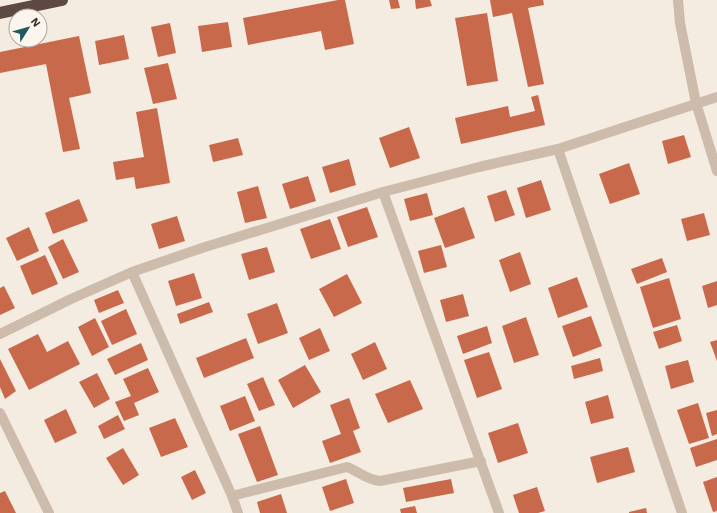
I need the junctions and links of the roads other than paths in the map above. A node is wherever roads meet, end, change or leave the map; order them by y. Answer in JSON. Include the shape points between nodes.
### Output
{"nodes":[{"id":1,"x":62,"y":0,"type":"edge"},
{"id":2,"x":678,"y":0,"type":"edge"},
{"id":3,"x":0,"y":13,"type":"edge"},
{"id":4,"x":717,"y":97,"type":"edge"},
{"id":5,"x":696,"y":103,"type":"junction"},
{"id":6,"x":558,"y":149,"type":"junction"},
{"id":7,"x":717,"y":171,"type":"edge"},
{"id":8,"x":383,"y":192,"type":"junction"},
{"id":9,"x":132,"y":272,"type":"junction"},
{"id":10,"x":0,"y":334,"type":"edge"},
{"id":11,"x":0,"y":413,"type":"edge"},
{"id":12,"x":481,"y":461,"type":"junction"},
{"id":13,"x":232,"y":496,"type":"junction"},
{"id":14,"x":49,"y":513,"type":"edge"},
{"id":15,"x":238,"y":513,"type":"edge"},
{"id":16,"x":499,"y":513,"type":"edge"},
{"id":17,"x":682,"y":513,"type":"edge"}],
"edges":[{"from":1,"to":3,"type":"highway"},
{"from":2,"to":5,"type":"street"},
{"from":4,"to":5,"type":"street"},
{"from":5,"to":6,"type":"street"},
{"from":5,"to":7,"type":"street"},
{"from":6,"to":8,"type":"street"},
{"from":6,"to":17,"type":"street"},
{"from":8,"to":9,"type":"street"},
{"from":8,"to":12,"type":"street"},
{"from":9,"to":10,"type":"street"},
{"from":9,"to":13,"type":"street"},
{"from":11,"to":14,"type":"street"},
{"from":12,"to":13,"type":"street","via":[[380,481],[372,480],[347,467]]},
{"from":12,"to":16,"type":"street"},
{"from":13,"to":15,"type":"street"}]}
